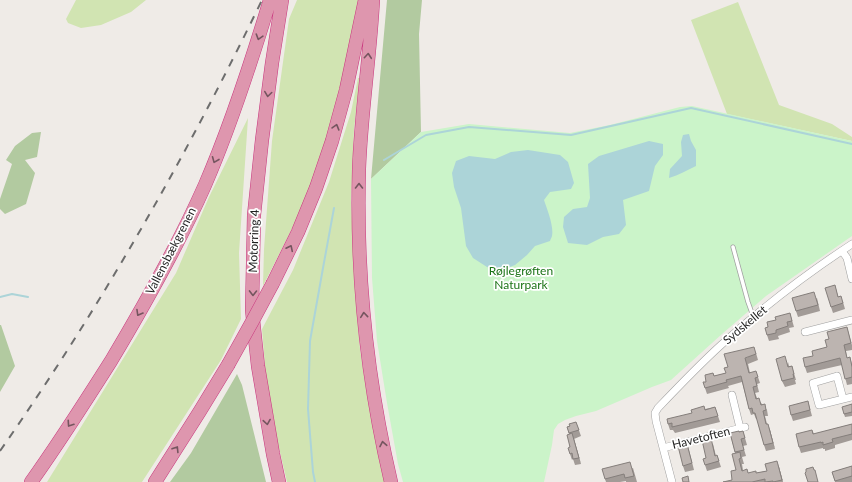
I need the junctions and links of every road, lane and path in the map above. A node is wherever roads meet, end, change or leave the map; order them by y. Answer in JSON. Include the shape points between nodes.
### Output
{"nodes":[{"id":1,"x":270,"y":0,"type":"edge"},
{"id":2,"x":282,"y":0,"type":"edge"},
{"id":3,"x":365,"y":0,"type":"edge"},
{"id":4,"x":372,"y":0,"type":"edge"},
{"id":5,"x":852,"y":244,"type":"edge"},
{"id":6,"x":733,"y":247,"type":"dead end"},
{"id":7,"x":842,"y":251,"type":"junction"},
{"id":8,"x":852,"y":279,"type":"edge"},
{"id":9,"x":753,"y":318,"type":"junction"},
{"id":10,"x":852,"y":320,"type":"edge"},
{"id":11,"x":805,"y":332,"type":"dead end"},
{"id":12,"x":732,"y":395,"type":"dead end"},
{"id":13,"x":852,"y":397,"type":"edge"},
{"id":14,"x":843,"y":399,"type":"junction"},
{"id":15,"x":656,"y":421,"type":"joint"},
{"id":16,"x":663,"y":448,"type":"junction"},
{"id":17,"x":31,"y":482,"type":"edge"},
{"id":18,"x":155,"y":482,"type":"edge"},
{"id":19,"x":279,"y":482,"type":"edge"},
{"id":20,"x":391,"y":482,"type":"edge"},
{"id":21,"x":672,"y":482,"type":"edge"}],
"edges":[{"from":1,"to":17,"type":"highway","name":"Vallensbækgrenen","one_way":true,"via":[[228,128],[182,233],[125,338]]},
{"from":2,"to":19,"type":"highway","name":"Motorring 4","one_way":true,"via":[[259,162],[254,215],[252,310],[258,366]]},
{"from":18,"to":3,"type":"highway","one_way":true,"bridge":true,"via":[[228,365],[298,232],[332,141],[348,83]]},
{"from":20,"to":4,"type":"highway","one_way":true,"via":[[370,372],[360,271],[361,129]]},
{"from":5,"to":7,"type":"street","name":"Sydskellet"},
{"from":6,"to":9,"type":"lane"},
{"from":7,"to":8,"type":"street"},
{"from":7,"to":9,"type":"street","name":"Sydskellet"},
{"from":9,"to":15,"type":"street","name":"Sydskellet","via":[[658,408],[655,413]]},
{"from":10,"to":11,"type":"street"},
{"from":12,"to":16,"type":"street","name":"Havetoften","via":[[743,428]]},
{"from":13,"to":14,"type":"street"},
{"from":14,"to":14,"type":"street","via":[[837,376],[813,382],[818,405]]},
{"from":15,"to":16,"type":"street","name":"Havetoften"},
{"from":16,"to":21,"type":"street","name":"Havetoften"}]}
